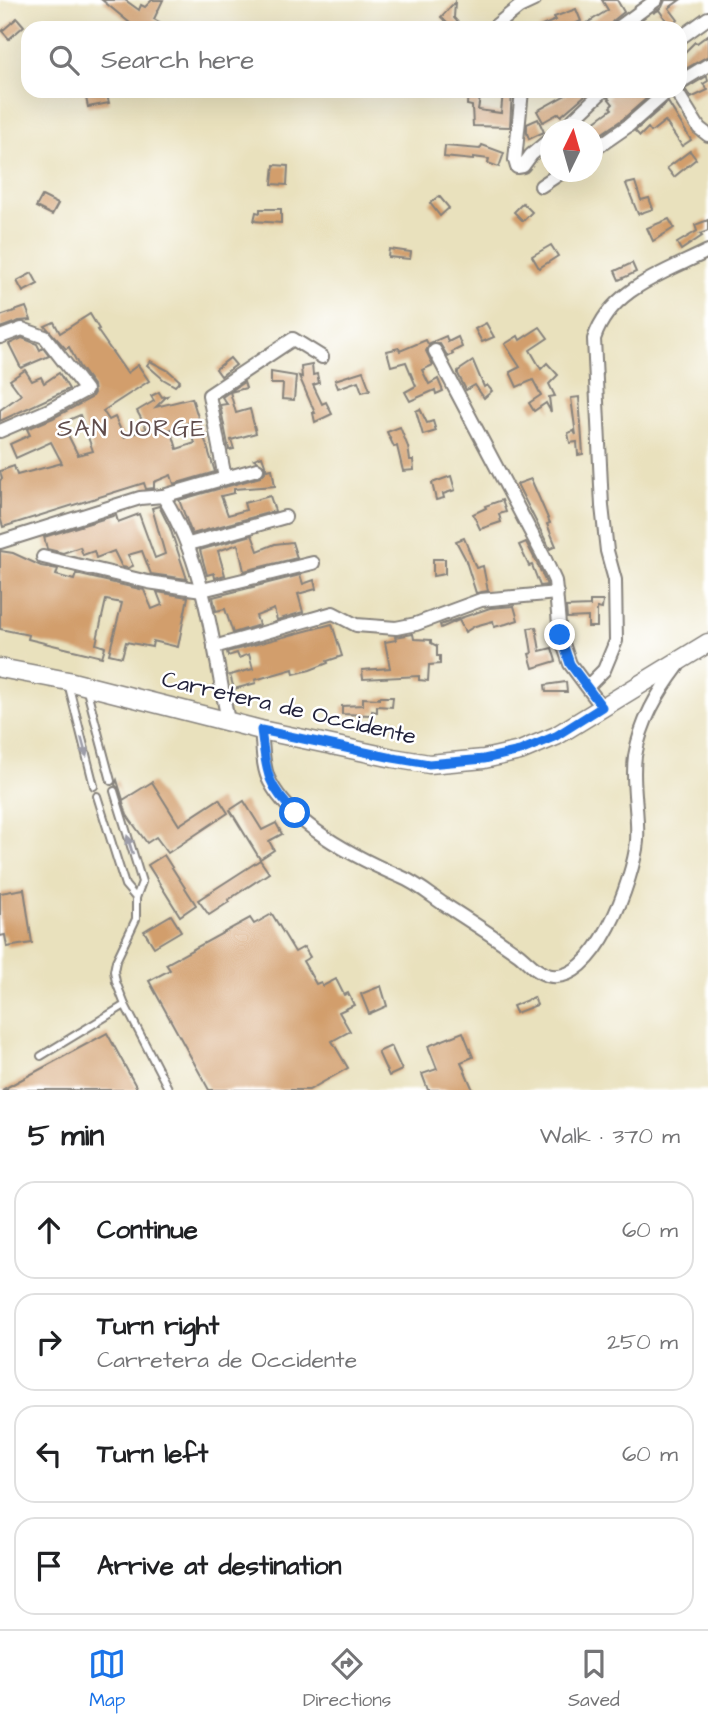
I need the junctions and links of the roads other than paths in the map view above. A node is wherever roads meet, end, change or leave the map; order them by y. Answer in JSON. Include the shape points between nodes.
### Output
{"nodes":[{"id":1,"x":534,"y":0,"type":"edge"},
{"id":2,"x":656,"y":0,"type":"edge"},
{"id":3,"x":708,"y":18,"type":"edge"},
{"id":4,"x":502,"y":21,"type":"edge"},
{"id":5,"x":628,"y":21,"type":"edge"},
{"id":6,"x":687,"y":33,"type":"edge"},
{"id":7,"x":708,"y":65,"type":"edge"},
{"id":8,"x":687,"y":78,"type":"edge"},
{"id":9,"x":521,"y":98,"type":"edge"},
{"id":10,"x":596,"y":98,"type":"edge"},
{"id":11,"x":660,"y":98,"type":"edge"},
{"id":12,"x":680,"y":98,"type":"edge"},
{"id":13,"x":574,"y":119,"type":"edge"},
{"id":14,"x":708,"y":135,"type":"edge"},
{"id":15,"x":603,"y":144,"type":"edge"},
{"id":16,"x":540,"y":148,"type":"edge"},
{"id":17,"x":547,"y":182,"type":"edge"},
{"id":18,"x":541,"y":186,"type":"dead end"},
{"id":19,"x":708,"y":251,"type":"edge"},
{"id":20,"x":0,"y":337,"type":"edge"},
{"id":21,"x":435,"y":351,"type":"dead end"},
{"id":22,"x":322,"y":357,"type":"dead end"},
{"id":23,"x":0,"y":431,"type":"edge"},
{"id":24,"x":257,"y":468,"type":"dead end"},
{"id":25,"x":225,"y":478,"type":"junction"},
{"id":26,"x":163,"y":496,"type":"junction"},
{"id":27,"x":285,"y":517,"type":"dead end"},
{"id":28,"x":0,"y":542,"type":"edge"},
{"id":29,"x":189,"y":544,"type":"junction"},
{"id":30,"x":43,"y":557,"type":"dead end"},
{"id":31,"x":313,"y":563,"type":"dead end"},
{"id":32,"x":202,"y":590,"type":"junction"},
{"id":33,"x":557,"y":593,"type":"junction"},
{"id":34,"x":708,"y":643,"type":"edge"},
{"id":35,"x":214,"y":647,"type":"junction"},
{"id":36,"x":680,"y":662,"type":"junction"},
{"id":37,"x":0,"y":668,"type":"edge"},
{"id":38,"x":68,"y":681,"type":"junction"},
{"id":39,"x":86,"y":685,"type":"junction"},
{"id":40,"x":588,"y":687,"type":"junction"},
{"id":41,"x":602,"y":707,"type":"junction"},
{"id":42,"x":229,"y":721,"type":"junction"},
{"id":43,"x":261,"y":730,"type":"junction"},
{"id":44,"x":111,"y":781,"type":"dead end"},
{"id":45,"x":94,"y":786,"type":"dead end"},
{"id":46,"x":114,"y":791,"type":"dead end"},
{"id":47,"x":97,"y":796,"type":"dead end"},
{"id":48,"x":136,"y":898,"type":"junction"},
{"id":49,"x":125,"y":1005,"type":"junction"},
{"id":50,"x":41,"y":1056,"type":"dead end"},
{"id":51,"x":169,"y":1090,"type":"edge"}],
"edges":[{"from":1,"to":4,"type":"street"},
{"from":2,"to":5,"type":"street"},
{"from":3,"to":6,"type":"street"},
{"from":7,"to":8,"type":"street"},
{"from":9,"to":16,"type":"street","via":[[517,167]]},
{"from":10,"to":13,"type":"street"},
{"from":11,"to":15,"type":"street"},
{"from":12,"to":14,"type":"street"},
{"from":17,"to":18,"type":"street"},
{"from":19,"to":40,"type":"street","via":[[630,290],[599,323],[593,340],[602,506],[615,580],[616,641],[604,670]]},
{"from":20,"to":23,"type":"street","via":[[22,330],[45,337],[86,390]]},
{"from":21,"to":33,"type":"street","via":[[544,557]]},
{"from":22,"to":25,"type":"street","via":[[293,339],[209,395]]},
{"from":24,"to":25,"type":"street"},
{"from":25,"to":26,"type":"street"},
{"from":26,"to":28,"type":"street","via":[[140,498]]},
{"from":26,"to":29,"type":"street"},
{"from":27,"to":29,"type":"street"},
{"from":29,"to":32,"type":"street"},
{"from":30,"to":32,"type":"street"},
{"from":31,"to":32,"type":"street"},
{"from":32,"to":35,"type":"street"},
{"from":33,"to":35,"type":"street","via":[[481,600],[396,628],[356,625],[333,612]]},
{"from":33,"to":40,"type":"street","via":[[560,635],[570,664]]},
{"from":34,"to":36,"type":"main road","name":"Carretera de Occidente"},
{"from":35,"to":42,"type":"street"},
{"from":36,"to":41,"type":"main road","name":"Carretera de Occidente"},
{"from":36,"to":43,"type":"street","via":[[650,707],[642,729],[635,757],[636,842],[615,917],[575,970],[561,976],[546,975],[406,879],[317,831],[281,799],[268,780]]},
{"from":37,"to":38,"type":"main road","name":"Carretera de Occidente"},
{"from":38,"to":39,"type":"main road","name":"Carretera de Occidente"},
{"from":38,"to":45,"type":"lane","one_way":true},
{"from":39,"to":42,"type":"main road","name":"Carretera de Occidente"},
{"from":39,"to":44,"type":"lane"},
{"from":40,"to":41,"type":"street"},
{"from":41,"to":43,"type":"main road","name":"Carretera de Occidente","via":[[556,736],[520,751],[429,764]]},
{"from":42,"to":43,"type":"main road","name":"Carretera de Occidente"},
{"from":48,"to":46,"type":"lane","one_way":true,"via":[[142,882]]},
{"from":47,"to":48,"type":"lane","via":[[125,885]]},
{"from":48,"to":49,"type":"lane","via":[[136,919],[114,971]]},
{"from":49,"to":50,"type":"lane"},
{"from":49,"to":51,"type":"lane"}]}
